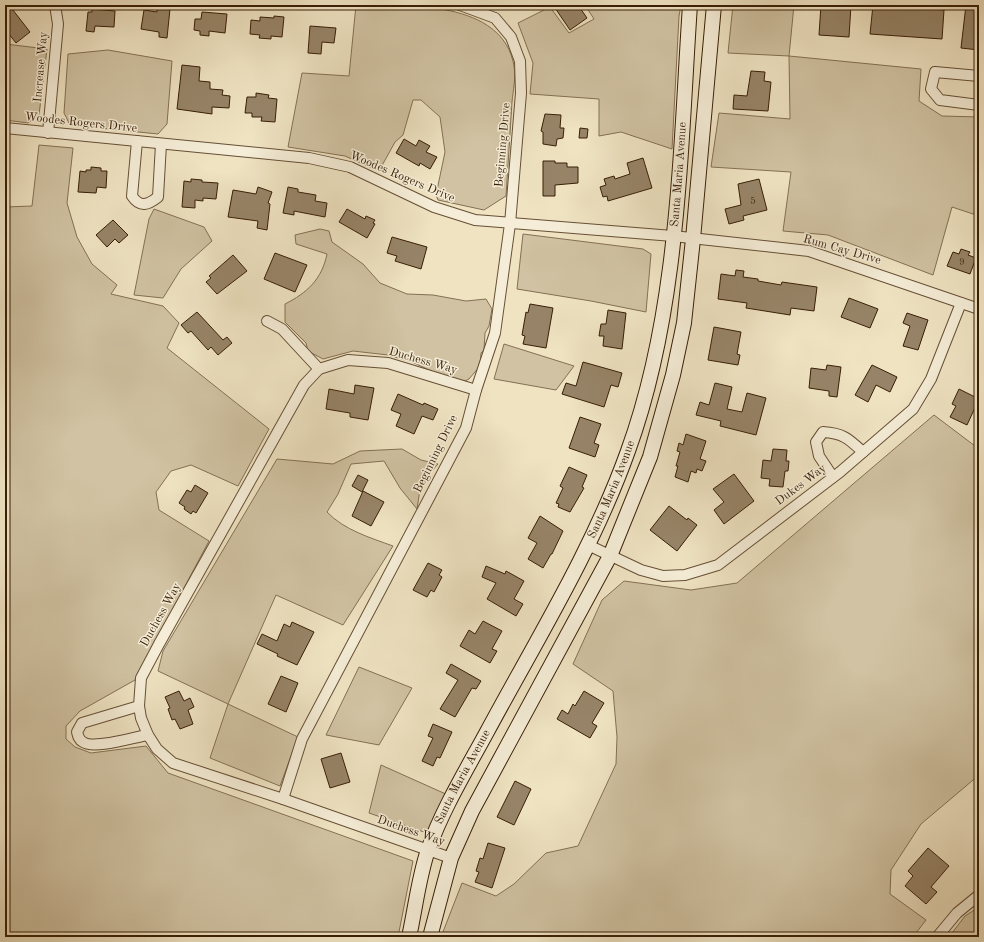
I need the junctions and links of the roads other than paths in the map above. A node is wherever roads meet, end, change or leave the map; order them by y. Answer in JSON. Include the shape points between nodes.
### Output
{"nodes":[{"id":1,"x":54,"y":5,"type":"edge"},
{"id":2,"x":460,"y":5,"type":"edge"},
{"id":3,"x":690,"y":5,"type":"edge"},
{"id":4,"x":714,"y":5,"type":"edge"},
{"id":5,"x":979,"y":76,"type":"edge"},
{"id":6,"x":979,"y":105,"type":"edge"},
{"id":7,"x":5,"y":128,"type":"edge"},
{"id":8,"x":48,"y":133,"type":"junction"},
{"id":9,"x":137,"y":141,"type":"junction"},
{"id":10,"x":161,"y":144,"type":"junction"},
{"id":11,"x":510,"y":224,"type":"junction"},
{"id":12,"x":673,"y":236,"type":"junction"},
{"id":13,"x":693,"y":239,"type":"junction"},
{"id":14,"x":961,"y":303,"type":"junction"},
{"id":15,"x":979,"y":309,"type":"edge"},
{"id":16,"x":267,"y":321,"type":"dead end"},
{"id":17,"x":319,"y":369,"type":"junction"},
{"id":18,"x":476,"y":390,"type":"junction"},
{"id":19,"x":863,"y":452,"type":"junction"},
{"id":20,"x":833,"y":477,"type":"junction"},
{"id":21,"x":588,"y":545,"type":"junction"},
{"id":22,"x":610,"y":556,"type":"junction"},
{"id":23,"x":139,"y":706,"type":"junction"},
{"id":24,"x":148,"y":735,"type":"junction"},
{"id":25,"x":283,"y":799,"type":"junction"},
{"id":26,"x":427,"y":851,"type":"junction"},
{"id":27,"x":451,"y":858,"type":"junction"},
{"id":28,"x":979,"y":895,"type":"edge"},
{"id":29,"x":409,"y":937,"type":"edge"},
{"id":30,"x":430,"y":937,"type":"edge"},
{"id":31,"x":937,"y":937,"type":"edge"}],
"edges":[{"from":1,"to":8,"type":"street","name":"Increase Way","via":[[58,24]]},
{"from":2,"to":11,"type":"street","name":"Beginning Drive","via":[[495,18],[511,37],[520,61]]},
{"from":3,"to":12,"type":"street","name":"Santa Maria Avenue"},
{"from":4,"to":13,"type":"street","name":"Santa Maria Avenue"},
{"from":5,"to":6,"type":"street","via":[[935,72],[930,89],[940,100]]},
{"from":7,"to":8,"type":"street","name":"Woodes Rogers Drive"},
{"from":8,"to":9,"type":"street","name":"Woodes Rogers Drive"},
{"from":9,"to":10,"type":"street","name":"Woodes Rogers Drive"},
{"from":9,"to":10,"type":"street","via":[[132,196],[143,204],[150,203],[158,197]]},
{"from":10,"to":11,"type":"street","name":"Woodes Rogers Drive","via":[[308,158],[350,167],[434,207],[475,220]]},
{"from":11,"to":12,"type":"street","name":"Woodes Rogers Drive"},
{"from":11,"to":18,"type":"street","name":"Beginning Drive","via":[[495,332]]},
{"from":12,"to":13,"type":"street","name":"Woodes Rogers Drive"},
{"from":12,"to":21,"type":"street","name":"Santa Maria Avenue","via":[[663,322],[651,373],[628,450]]},
{"from":13,"to":14,"type":"street","name":"Rum Cay Drive","via":[[809,251]]},
{"from":13,"to":22,"type":"street","name":"Santa Maria Avenue","via":[[684,323],[673,375],[650,457]]},
{"from":14,"to":15,"type":"street","name":"Rum Cay Drive"},
{"from":14,"to":19,"type":"street","name":"Dukes Way","via":[[931,379],[913,409]]},
{"from":16,"to":17,"type":"street","via":[[282,329]]},
{"from":17,"to":18,"type":"street","name":"Duchess Way","via":[[348,360],[388,363]]},
{"from":17,"to":23,"type":"street","name":"Duchess Way","via":[[304,385],[159,644],[141,678]]},
{"from":18,"to":25,"type":"street","name":"Beginning Drive","via":[[466,428],[302,739]]},
{"from":19,"to":20,"type":"street","name":"Dukes Way"},
{"from":19,"to":20,"type":"street","via":[[837,433],[823,432],[816,442],[819,456]]},
{"from":20,"to":22,"type":"street","name":"Dukes Way","via":[[718,565],[685,574],[663,576],[641,570]]},
{"from":21,"to":22,"type":"street","name":"Dukes Way"},
{"from":21,"to":26,"type":"street","name":"Santa Maria Avenue","via":[[450,800]]},
{"from":22,"to":27,"type":"street","name":"Santa Maria Avenue","via":[[472,811]]},
{"from":23,"to":24,"type":"street","name":"Duchess Way"},
{"from":23,"to":24,"type":"street","via":[[82,723],[77,732],[79,740],[84,744],[93,745]]},
{"from":24,"to":25,"type":"street","name":"Duchess Way","via":[[156,749],[173,763]]},
{"from":25,"to":26,"type":"street","name":"Duchess Way"},
{"from":26,"to":27,"type":"street","name":"Duchess Way"},
{"from":26,"to":29,"type":"street","name":"Santa Maria Avenue"},
{"from":27,"to":30,"type":"street","name":"Santa Maria Avenue"},
{"from":28,"to":31,"type":"street","via":[[957,912]]}]}
